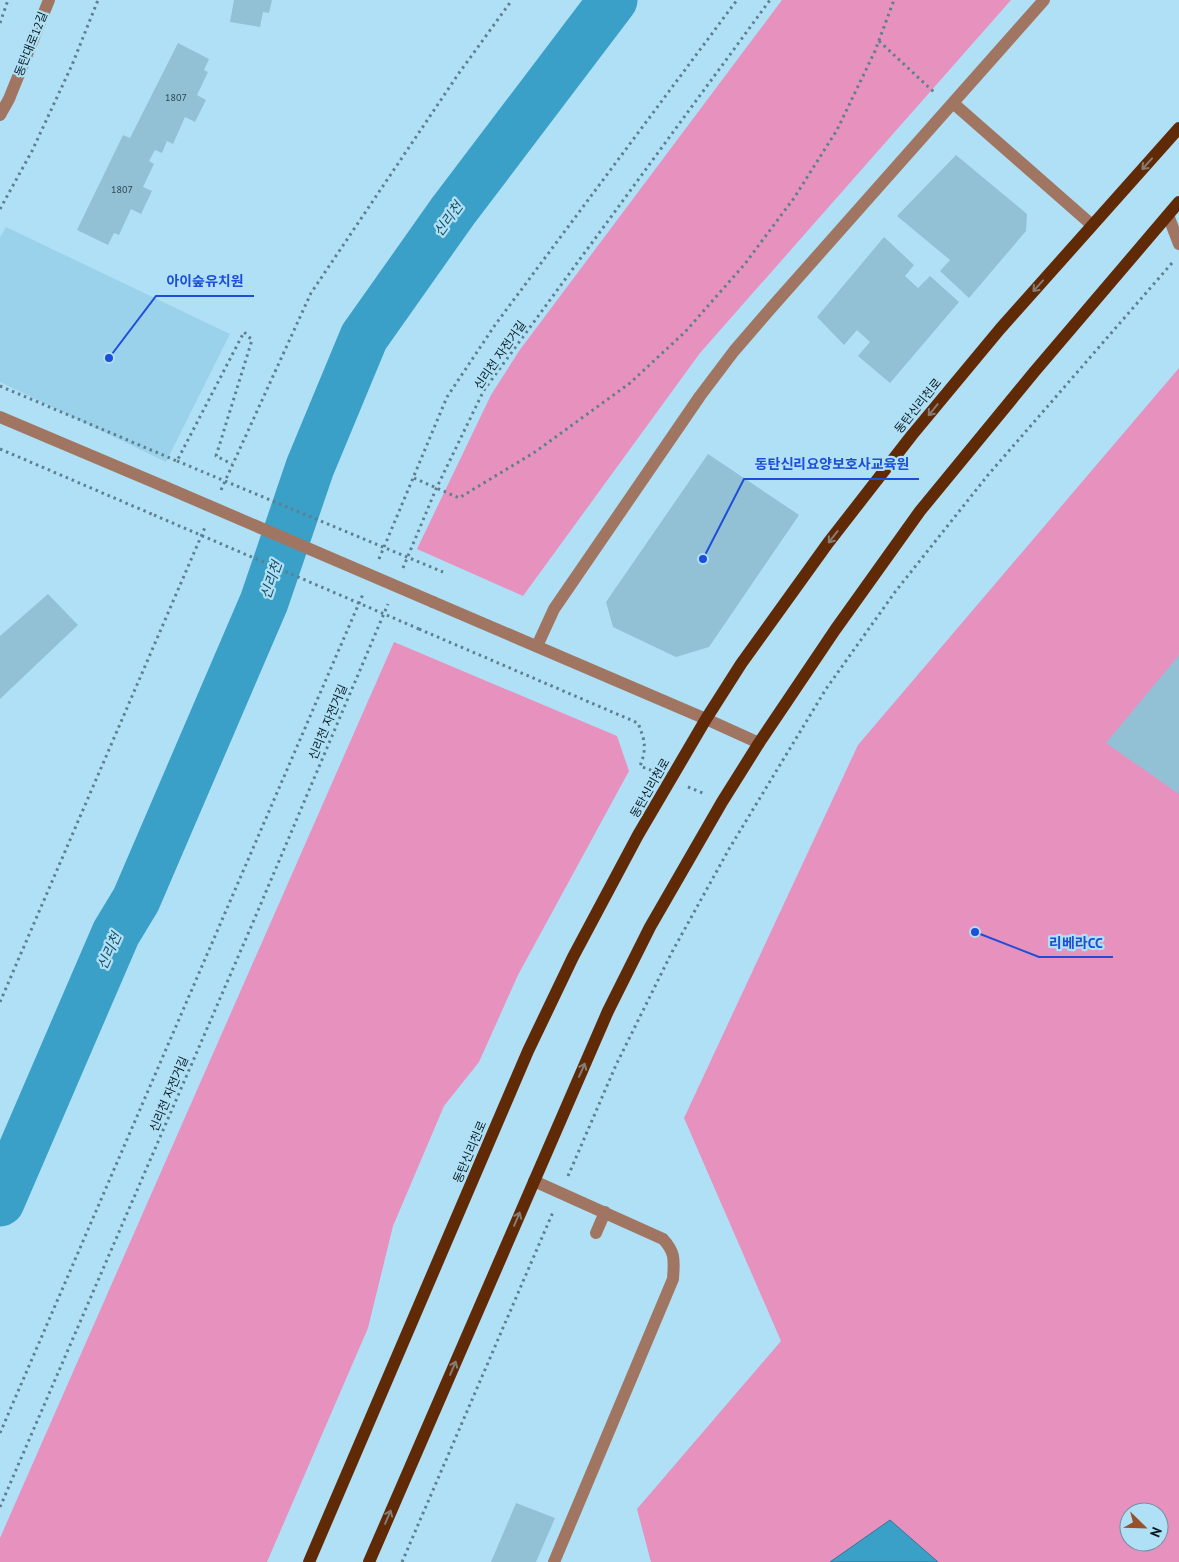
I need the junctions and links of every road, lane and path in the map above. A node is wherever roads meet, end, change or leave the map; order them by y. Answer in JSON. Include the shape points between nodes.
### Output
{"nodes":[{"id":1,"x":8,"y":0,"type":"edge"},
{"id":2,"x":49,"y":0,"type":"edge"},
{"id":3,"x":98,"y":0,"type":"edge"},
{"id":4,"x":512,"y":0,"type":"edge"},
{"id":5,"x":737,"y":0,"type":"edge"},
{"id":6,"x":770,"y":0,"type":"edge"},
{"id":7,"x":894,"y":0,"type":"edge"},
{"id":8,"x":1044,"y":0,"type":"edge"},
{"id":9,"x":0,"y":23,"type":"edge"},
{"id":10,"x":879,"y":41,"type":"junction"},
{"id":11,"x":937,"y":94,"type":"dead end"},
{"id":12,"x":953,"y":103,"type":"junction"},
{"id":13,"x":0,"y":115,"type":"edge"},
{"id":14,"x":1179,"y":128,"type":"edge"},
{"id":15,"x":1179,"y":202,"type":"edge"},
{"id":16,"x":0,"y":209,"type":"edge"},
{"id":17,"x":1168,"y":214,"type":"junction"},
{"id":18,"x":1092,"y":225,"type":"junction"},
{"id":19,"x":1179,"y":244,"type":"edge"},
{"id":20,"x":1173,"y":262,"type":"dead end"},
{"id":21,"x":0,"y":386,"type":"edge"},
{"id":22,"x":0,"y":417,"type":"edge"},
{"id":23,"x":0,"y":449,"type":"edge"},
{"id":24,"x":177,"y":461,"type":"junction"},
{"id":25,"x":232,"y":464,"type":"junction"},
{"id":26,"x":414,"y":478,"type":"junction"},
{"id":27,"x":436,"y":489,"type":"junction"},
{"id":28,"x":220,"y":491,"type":"dead end"},
{"id":29,"x":209,"y":518,"type":"dead end"},
{"id":30,"x":378,"y":560,"type":"dead end"},
{"id":31,"x":401,"y":571,"type":"dead end"},
{"id":32,"x":443,"y":572,"type":"dead end"},
{"id":33,"x":366,"y":588,"type":"dead end"},
{"id":34,"x":390,"y":599,"type":"dead end"},
{"id":35,"x":537,"y":646,"type":"junction"},
{"id":36,"x":706,"y":718,"type":"junction"},
{"id":37,"x":759,"y":743,"type":"junction"},
{"id":38,"x":670,"y":779,"type":"junction"},
{"id":39,"x":722,"y":802,"type":"junction"},
{"id":40,"x":750,"y":815,"type":"junction"},
{"id":41,"x":0,"y":1002,"type":"edge"},
{"id":42,"x":534,"y":1181,"type":"junction"},
{"id":43,"x":561,"y":1193,"type":"junction"},
{"id":44,"x":605,"y":1212,"type":"junction"},
{"id":45,"x":596,"y":1233,"type":"dead end"},
{"id":46,"x":0,"y":1433,"type":"edge"},
{"id":47,"x":0,"y":1507,"type":"edge"},
{"id":48,"x":309,"y":1562,"type":"edge"},
{"id":49,"x":369,"y":1562,"type":"edge"},
{"id":50,"x":402,"y":1562,"type":"edge"},
{"id":51,"x":554,"y":1562,"type":"edge"}],
"edges":[{"from":1,"to":9,"type":"path"},
{"from":2,"to":13,"type":"street","name":"동탄대로12길"},
{"from":3,"to":16,"type":"path","via":[[52,108]]},
{"from":4,"to":25,"type":"path","via":[[311,293]]},
{"from":5,"to":26,"type":"path","via":[[495,325],[447,398]]},
{"from":6,"to":27,"type":"path","name":"신리천 자전거길","via":[[484,390]]},
{"from":7,"to":10,"type":"path"},
{"from":8,"to":12,"type":"street"},
{"from":10,"to":11,"type":"path"},
{"from":10,"to":27,"type":"path","via":[[837,130],[794,198],[744,265],[685,332],[630,383],[535,452],[459,498]]},
{"from":12,"to":18,"type":"street"},
{"from":12,"to":35,"type":"street","via":[[734,351],[554,609]]},
{"from":14,"to":18,"type":"main road","name":"동탄신리천로","one_way":true},
{"from":15,"to":17,"type":"main road"},
{"from":17,"to":19,"type":"street"},
{"from":17,"to":37,"type":"main road","via":[[920,511]]},
{"from":18,"to":36,"type":"main road","name":"동탄신리천로","one_way":true,"via":[[1000,329],[864,497],[741,664]]},
{"from":20,"to":40,"type":"path","via":[[988,475],[895,592],[823,694]]},
{"from":21,"to":24,"type":"path"},
{"from":22,"to":35,"type":"street","bridge":true},
{"from":23,"to":38,"type":"path","bridge":true,"via":[[638,723],[645,746],[640,766]]},
{"from":24,"to":25,"type":"path","via":[[244,332],[252,340],[216,456]]},
{"from":24,"to":32,"type":"path","bridge":true},
{"from":25,"to":28,"type":"path"},
{"from":26,"to":27,"type":"path"},
{"from":26,"to":30,"type":"path"},
{"from":27,"to":31,"type":"path","name":"신리천 자전거길"},
{"from":29,"to":41,"type":"path"},
{"from":33,"to":46,"type":"path"},
{"from":34,"to":47,"type":"path","name":"신리천 자전거길"},
{"from":35,"to":36,"type":"street"},
{"from":36,"to":37,"type":"street"},
{"from":36,"to":38,"type":"main road","name":"동탄신리천로"},
{"from":37,"to":39,"type":"main road"},
{"from":38,"to":39,"type":"path"},
{"from":38,"to":48,"type":"main road","name":"동탄신리천로","via":[[573,957],[528,1051]]},
{"from":39,"to":40,"type":"path"},
{"from":42,"to":39,"type":"main road","one_way":true,"via":[[612,1002],[650,927]]},
{"from":40,"to":43,"type":"path","via":[[672,952],[616,1066]]},
{"from":42,"to":43,"type":"street"},
{"from":49,"to":42,"type":"main road","one_way":true},
{"from":43,"to":44,"type":"street"},
{"from":43,"to":50,"type":"path"},
{"from":44,"to":45,"type":"street"},
{"from":44,"to":51,"type":"street","via":[[663,1239],[671,1248],[673,1279]]}]}
